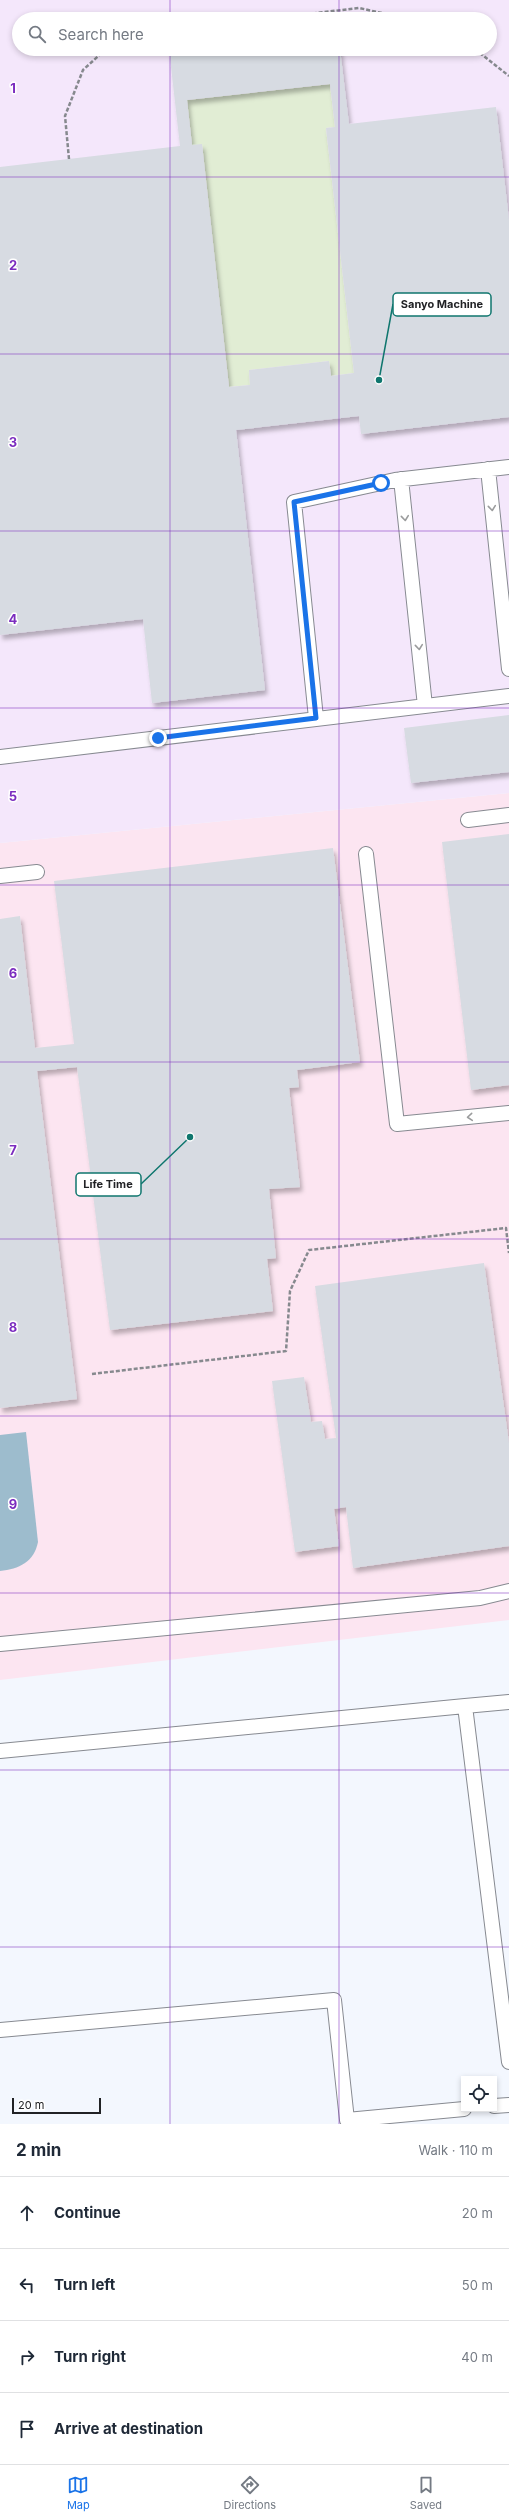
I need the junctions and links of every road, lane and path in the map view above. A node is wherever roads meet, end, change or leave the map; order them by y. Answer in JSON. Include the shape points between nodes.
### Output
{"nodes":[{"id":1,"x":325,"y":12,"type":"edge"},
{"id":2,"x":377,"y":12,"type":"edge"},
{"id":3,"x":98,"y":56,"type":"edge"},
{"id":4,"x":484,"y":56,"type":"edge"},
{"id":5,"x":509,"y":76,"type":"edge"},
{"id":6,"x":69,"y":159,"type":"dead end"},
{"id":7,"x":509,"y":467,"type":"edge"},
{"id":8,"x":488,"y":469,"type":"junction"},
{"id":9,"x":401,"y":479,"type":"junction"},
{"id":10,"x":509,"y":670,"type":"edge"},
{"id":11,"x":509,"y":696,"type":"edge"},
{"id":12,"x":425,"y":706,"type":"junction"},
{"id":13,"x":316,"y":718,"type":"junction"},
{"id":14,"x":0,"y":757,"type":"edge"},
{"id":15,"x":509,"y":815,"type":"edge"},
{"id":16,"x":468,"y":820,"type":"dead end"},
{"id":17,"x":366,"y":854,"type":"dead end"},
{"id":18,"x":37,"y":872,"type":"dead end"},
{"id":19,"x":0,"y":876,"type":"edge"},
{"id":20,"x":509,"y":1113,"type":"edge"},
{"id":21,"x":509,"y":1253,"type":"edge"},
{"id":22,"x":92,"y":1374,"type":"dead end"},
{"id":23,"x":509,"y":1591,"type":"edge"},
{"id":24,"x":0,"y":1644,"type":"edge"},
{"id":25,"x":509,"y":1702,"type":"edge"},
{"id":26,"x":465,"y":1706,"type":"junction"},
{"id":27,"x":0,"y":1751,"type":"edge"},
{"id":28,"x":0,"y":2030,"type":"edge"},
{"id":29,"x":509,"y":2062,"type":"edge"},
{"id":30,"x":509,"y":2104,"type":"edge"},
{"id":31,"x":497,"y":2106,"type":"edge"},
{"id":32,"x":461,"y":2109,"type":"edge"}],
"edges":[{"from":1,"to":2,"type":"path","via":[[359,8]]},
{"from":3,"to":6,"type":"path","via":[[83,70],[65,116]]},
{"from":4,"to":5,"type":"path"},
{"from":7,"to":8,"type":"lane"},
{"from":8,"to":9,"type":"lane"},
{"from":8,"to":10,"type":"lane","one_way":true},
{"from":9,"to":12,"type":"lane","one_way":true},
{"from":9,"to":13,"type":"lane","via":[[294,502]]},
{"from":11,"to":12,"type":"lane"},
{"from":12,"to":13,"type":"lane"},
{"from":13,"to":14,"type":"lane"},
{"from":15,"to":16,"type":"lane"},
{"from":20,"to":17,"type":"lane","one_way":true,"via":[[397,1124]]},
{"from":18,"to":19,"type":"lane"},
{"from":21,"to":22,"type":"path","via":[[506,1228],[309,1250],[290,1291],[286,1351]]},
{"from":23,"to":24,"type":"lane","via":[[480,1598]]},
{"from":25,"to":26,"type":"lane"},
{"from":26,"to":27,"type":"lane"},
{"from":26,"to":29,"type":"lane"},
{"from":28,"to":32,"type":"lane","via":[[334,2000],[347,2120]]},
{"from":30,"to":31,"type":"lane"}]}
